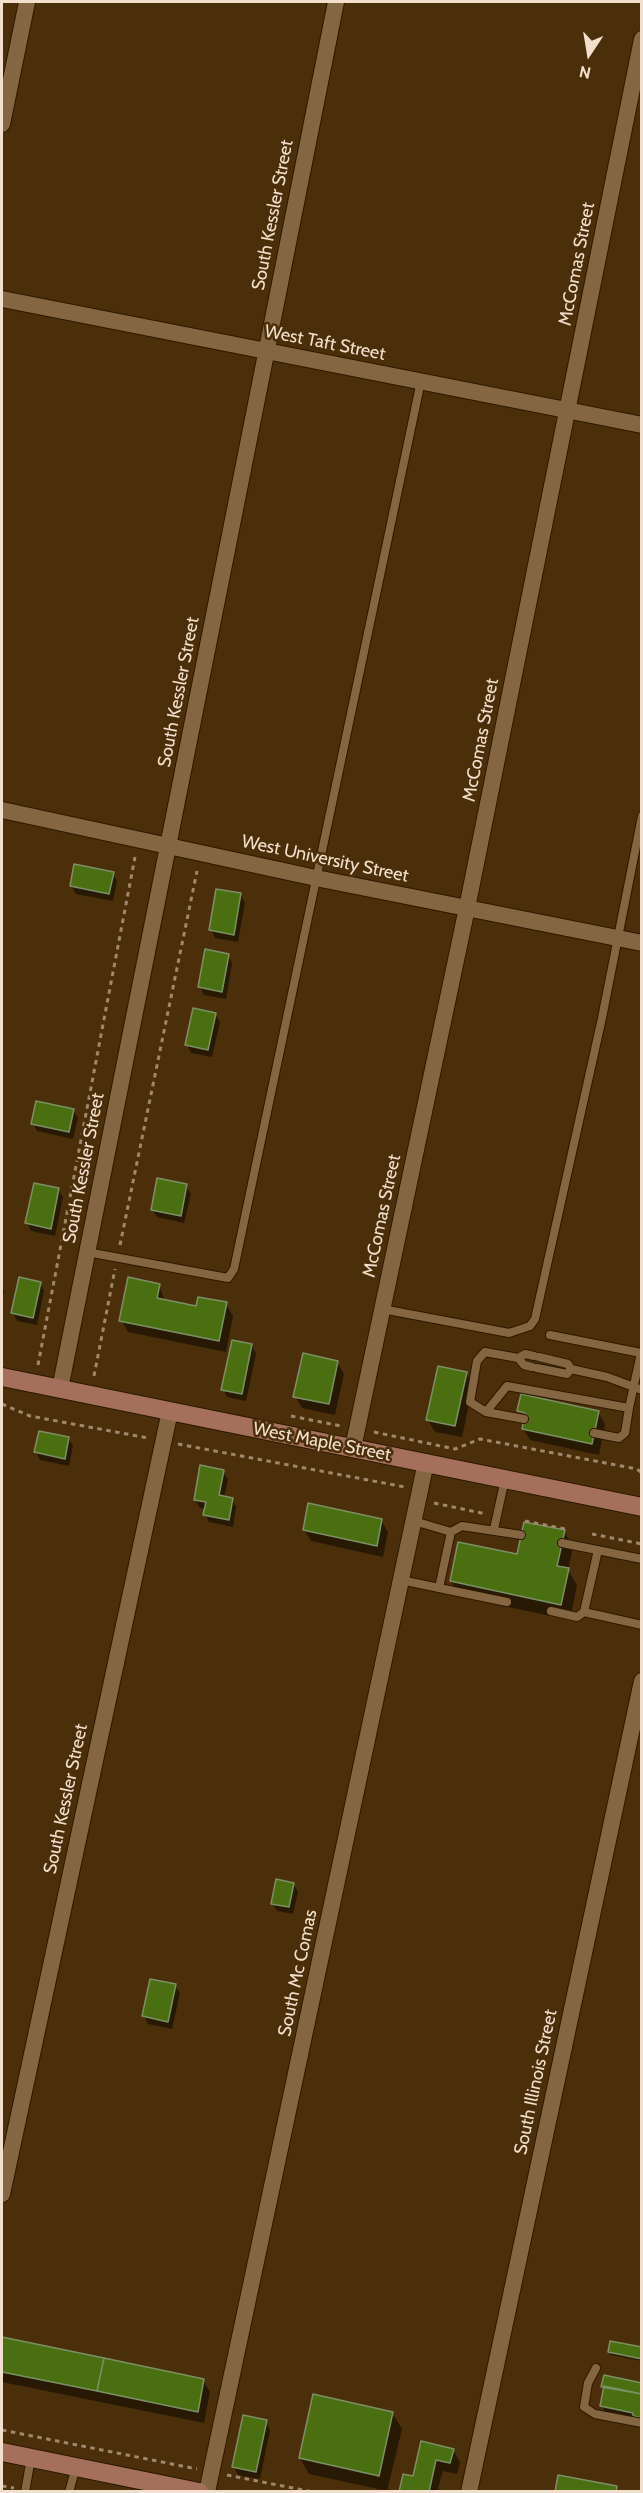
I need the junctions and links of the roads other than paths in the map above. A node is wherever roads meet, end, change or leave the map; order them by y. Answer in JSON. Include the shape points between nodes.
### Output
{"nodes":[{"id":1,"x":27,"y":2,"type":"edge"},
{"id":2,"x":336,"y":2,"type":"edge"},
{"id":3,"x":642,"y":39,"type":"edge"},
{"id":4,"x":2,"y":124,"type":"edge"},
{"id":5,"x":2,"y":298,"type":"edge"},
{"id":6,"x":266,"y":351,"type":"junction"},
{"id":7,"x":421,"y":381,"type":"junction"},
{"id":8,"x":567,"y":410,"type":"junction"},
{"id":9,"x":642,"y":425,"type":"edge"},
{"id":10,"x":2,"y":810,"type":"edge"},
{"id":11,"x":642,"y":816,"type":"edge"},
{"id":12,"x":168,"y":846,"type":"junction"},
{"id":13,"x":316,"y":878,"type":"junction"},
{"id":14,"x":467,"y":908,"type":"junction"},
{"id":15,"x":618,"y":938,"type":"junction"},
{"id":16,"x":642,"y":943,"type":"edge"},
{"id":17,"x":87,"y":1252,"type":"junction"},
{"id":18,"x":382,"y":1310,"type":"junction"},
{"id":19,"x":550,"y":1335,"type":"dead end"},
{"id":20,"x":518,"y":1358,"type":"junction"},
{"id":21,"x":571,"y":1369,"type":"junction"},
{"id":22,"x":2,"y":1377,"type":"edge"},
{"id":23,"x":60,"y":1389,"type":"junction"},
{"id":24,"x":637,"y":1389,"type":"edge"},
{"id":25,"x":629,"y":1408,"type":"junction"},
{"id":26,"x":170,"y":1411,"type":"junction"},
{"id":27,"x":486,"y":1412,"type":"junction"},
{"id":28,"x":524,"y":1419,"type":"dead end"},
{"id":29,"x":594,"y":1433,"type":"dead end"},
{"id":30,"x":353,"y":1448,"type":"junction"},
{"id":31,"x":426,"y":1462,"type":"junction"},
{"id":32,"x":505,"y":1479,"type":"junction"},
{"id":33,"x":642,"y":1507,"type":"edge"},
{"id":34,"x":414,"y":1521,"type":"junction"},
{"id":35,"x":494,"y":1529,"type":"junction"},
{"id":36,"x":451,"y":1532,"type":"junction"},
{"id":37,"x":521,"y":1535,"type":"dead end"},
{"id":38,"x":562,"y":1544,"type":"dead end"},
{"id":39,"x":598,"y":1550,"type":"junction"},
{"id":40,"x":642,"y":1559,"type":"edge"},
{"id":41,"x":401,"y":1580,"type":"junction"},
{"id":42,"x":440,"y":1588,"type":"junction"},
{"id":43,"x":507,"y":1602,"type":"dead end"},
{"id":44,"x":551,"y":1611,"type":"dead end"},
{"id":45,"x":584,"y":1612,"type":"junction"},
{"id":46,"x":642,"y":1625,"type":"edge"},
{"id":47,"x":642,"y":1681,"type":"edge"},
{"id":48,"x":2,"y":2194,"type":"edge"},
{"id":49,"x":596,"y":2367,"type":"dead end"},
{"id":50,"x":642,"y":2423,"type":"edge"},
{"id":51,"x":2,"y":2452,"type":"edge"},
{"id":52,"x":31,"y":2458,"type":"junction"},
{"id":53,"x":76,"y":2467,"type":"junction"},
{"id":54,"x":25,"y":2492,"type":"edge"},
{"id":55,"x":69,"y":2492,"type":"edge"},
{"id":56,"x":198,"y":2492,"type":"edge"},
{"id":57,"x":207,"y":2492,"type":"edge"},
{"id":58,"x":469,"y":2492,"type":"edge"}],
"edges":[{"from":1,"to":4,"type":"street"},
{"from":2,"to":6,"type":"street","name":"South Kessler Street"},
{"from":3,"to":8,"type":"street","name":"McComas Street"},
{"from":5,"to":6,"type":"street","name":"West Taft Street"},
{"from":6,"to":7,"type":"street","name":"West Taft Street"},
{"from":6,"to":12,"type":"street","name":"South Kessler Street"},
{"from":7,"to":8,"type":"street","name":"West Taft Street"},
{"from":7,"to":13,"type":"lane"},
{"from":8,"to":9,"type":"street","name":"West Taft Street"},
{"from":8,"to":14,"type":"street","name":"McComas Street"},
{"from":10,"to":12,"type":"street","name":"West University Street"},
{"from":11,"to":15,"type":"lane"},
{"from":12,"to":13,"type":"street","name":"West University Street"},
{"from":12,"to":17,"type":"street","name":"South Kessler Street"},
{"from":13,"to":14,"type":"street","name":"West University Street"},
{"from":13,"to":17,"type":"lane","via":[[231,1276]]},
{"from":14,"to":15,"type":"street","name":"West University Street"},
{"from":14,"to":18,"type":"street","name":"McComas Street"},
{"from":15,"to":16,"type":"street","name":"West University Street"},
{"from":15,"to":18,"type":"lane","via":[[535,1319],[530,1326],[509,1333]]},
{"from":17,"to":23,"type":"street","name":"South Kessler Street"},
{"from":18,"to":30,"type":"street","name":"McComas Street"},
{"from":19,"to":24,"type":"lane","via":[[641,1353]]},
{"from":20,"to":21,"type":"lane","via":[[525,1354],[568,1364]]},
{"from":20,"to":21,"type":"lane","via":[[524,1365],[567,1374]]},
{"from":20,"to":27,"type":"lane","via":[[485,1352],[477,1361],[470,1402]]},
{"from":21,"to":24,"type":"lane"},
{"from":22,"to":23,"type":"street","name":"West Maple Street"},
{"from":23,"to":26,"type":"street","name":"West Maple Street"},
{"from":24,"to":25,"type":"lane"},
{"from":25,"to":27,"type":"lane","via":[[507,1386]]},
{"from":25,"to":29,"type":"lane","via":[[625,1433],[619,1437]]},
{"from":26,"to":30,"type":"street","name":"West Maple Street"},
{"from":26,"to":48,"type":"street","name":"South Kessler Street"},
{"from":27,"to":28,"type":"lane"},
{"from":30,"to":31,"type":"street","name":"West Maple Street"},
{"from":31,"to":32,"type":"street","name":"West Maple Street"},
{"from":31,"to":34,"type":"street","name":"South Mc Comas"},
{"from":32,"to":33,"type":"street","name":"West Maple Street"},
{"from":32,"to":35,"type":"lane"},
{"from":34,"to":36,"type":"lane"},
{"from":34,"to":41,"type":"street","name":"South Mc Comas"},
{"from":35,"to":36,"type":"lane","via":[[462,1526]]},
{"from":35,"to":37,"type":"lane"},
{"from":36,"to":42,"type":"lane"},
{"from":38,"to":39,"type":"lane"},
{"from":39,"to":40,"type":"lane"},
{"from":39,"to":45,"type":"lane"},
{"from":41,"to":42,"type":"lane"},
{"from":41,"to":57,"type":"street","name":"South Mc Comas"},
{"from":42,"to":43,"type":"lane"},
{"from":44,"to":45,"type":"lane","via":[[577,1617]]},
{"from":45,"to":46,"type":"lane"},
{"from":47,"to":58,"type":"street","name":"South Illinois Street"},
{"from":49,"to":50,"type":"lane","via":[[588,2383],[584,2407],[595,2414]]},
{"from":51,"to":52,"type":"street"},
{"from":52,"to":53,"type":"street"},
{"from":52,"to":54,"type":"lane"},
{"from":53,"to":55,"type":"lane"},
{"from":53,"to":56,"type":"street"}]}
